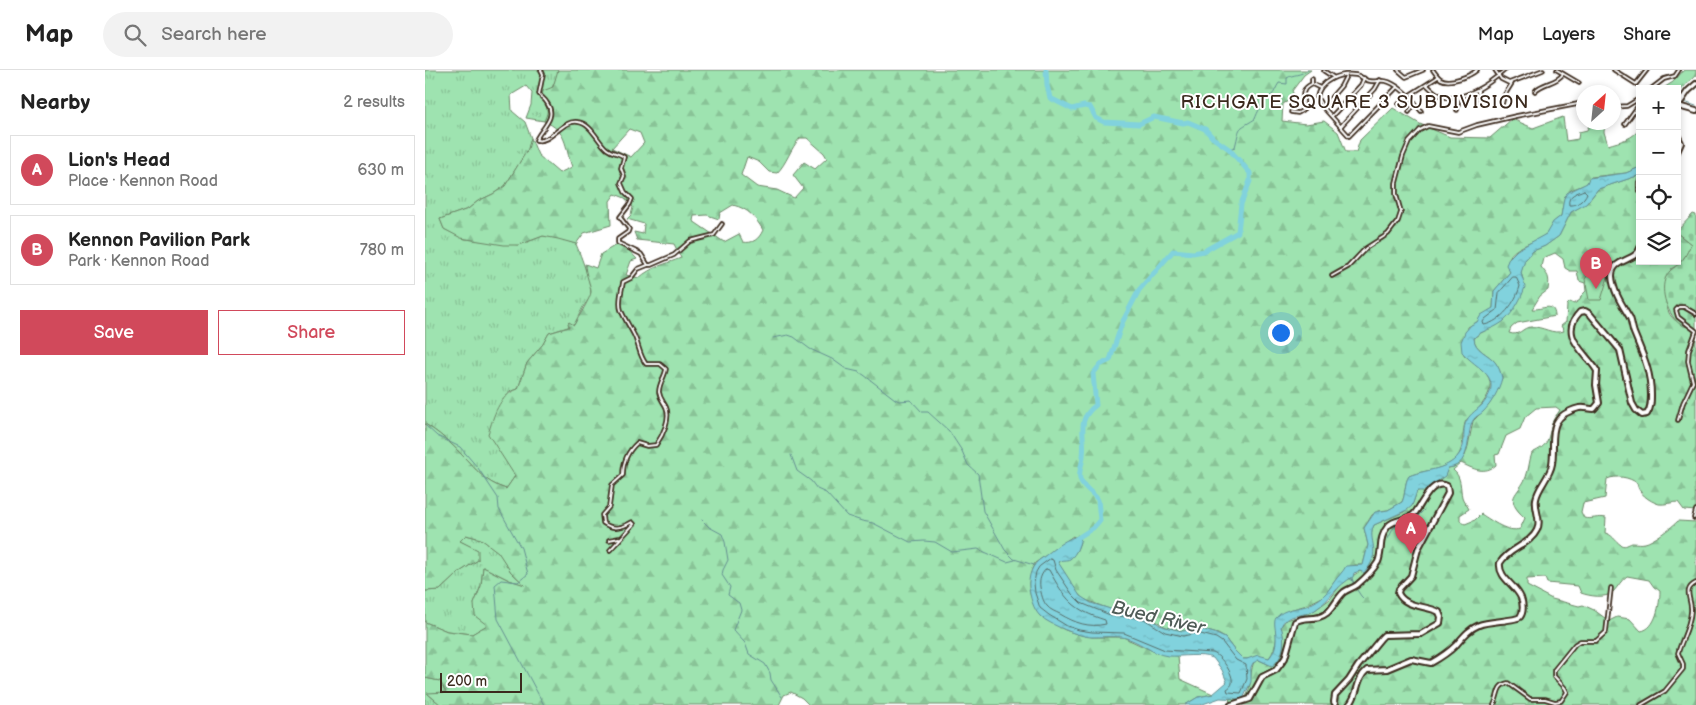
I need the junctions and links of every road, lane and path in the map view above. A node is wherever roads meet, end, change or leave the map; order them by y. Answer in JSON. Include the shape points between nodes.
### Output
{"nodes":[{"id":1,"x":541,"y":70,"type":"edge"},
{"id":2,"x":1398,"y":70,"type":"edge"},
{"id":3,"x":1423,"y":70,"type":"edge"},
{"id":4,"x":1433,"y":70,"type":"edge"},
{"id":5,"x":1477,"y":70,"type":"edge"},
{"id":6,"x":1495,"y":70,"type":"edge"},
{"id":7,"x":1505,"y":70,"type":"edge"},
{"id":8,"x":1543,"y":70,"type":"edge"},
{"id":9,"x":1557,"y":70,"type":"edge"},
{"id":10,"x":1614,"y":70,"type":"edge"},
{"id":11,"x":1647,"y":70,"type":"edge"},
{"id":12,"x":1679,"y":70,"type":"edge"},
{"id":13,"x":1324,"y":71,"type":"dead end"},
{"id":14,"x":1563,"y":74,"type":"junction"},
{"id":15,"x":1499,"y":75,"type":"junction"},
{"id":16,"x":1346,"y":76,"type":"junction"},
{"id":17,"x":1333,"y":77,"type":"junction"},
{"id":18,"x":1438,"y":77,"type":"junction"},
{"id":19,"x":1364,"y":78,"type":"junction"},
{"id":20,"x":1312,"y":79,"type":"dead end"},
{"id":21,"x":1379,"y":80,"type":"junction"},
{"id":22,"x":1512,"y":83,"type":"junction"},
{"id":23,"x":1579,"y":83,"type":"dead end"},
{"id":24,"x":1312,"y":84,"type":"junction"},
{"id":25,"x":1696,"y":84,"type":"edge"},
{"id":26,"x":1427,"y":85,"type":"junction"},
{"id":27,"x":1656,"y":85,"type":"edge"},
{"id":28,"x":1397,"y":87,"type":"junction"},
{"id":29,"x":1320,"y":88,"type":"junction"},
{"id":30,"x":1478,"y":90,"type":"junction"},
{"id":31,"x":1535,"y":92,"type":"dead end"},
{"id":32,"x":1408,"y":96,"type":"junction"},
{"id":33,"x":1459,"y":96,"type":"junction"},
{"id":34,"x":1636,"y":100,"type":"edge"},
{"id":35,"x":1478,"y":101,"type":"dead end"},
{"id":36,"x":1681,"y":101,"type":"edge"},
{"id":37,"x":1415,"y":102,"type":"junction"},
{"id":38,"x":1399,"y":104,"type":"dead end"},
{"id":39,"x":1502,"y":104,"type":"dead end"},
{"id":40,"x":1576,"y":104,"type":"edge"},
{"id":41,"x":1621,"y":106,"type":"edge"},
{"id":42,"x":1681,"y":106,"type":"edge"},
{"id":43,"x":1323,"y":107,"type":"junction"},
{"id":44,"x":1636,"y":109,"type":"edge"},
{"id":45,"x":1457,"y":110,"type":"dead end"},
{"id":46,"x":1421,"y":111,"type":"dead end"},
{"id":47,"x":1696,"y":111,"type":"edge"},
{"id":48,"x":1291,"y":112,"type":"dead end"},
{"id":49,"x":1409,"y":112,"type":"dead end"},
{"id":50,"x":1332,"y":116,"type":"junction"},
{"id":51,"x":1625,"y":124,"type":"dead end"},
{"id":52,"x":1341,"y":127,"type":"junction"},
{"id":53,"x":722,"y":224,"type":"dead end"},
{"id":54,"x":1636,"y":254,"type":"edge"},
{"id":55,"x":648,"y":265,"type":"junction"},
{"id":56,"x":1332,"y":276,"type":"dead end"},
{"id":57,"x":1696,"y":314,"type":"edge"},
{"id":58,"x":1677,"y":420,"type":"dead end"},
{"id":59,"x":1696,"y":510,"type":"edge"},
{"id":60,"x":1694,"y":518,"type":"dead end"},
{"id":61,"x":620,"y":538,"type":"junction"},
{"id":62,"x":609,"y":540,"type":"dead end"},
{"id":63,"x":610,"y":550,"type":"dead end"},
{"id":64,"x":1696,"y":583,"type":"edge"},
{"id":65,"x":1611,"y":588,"type":"dead end"},
{"id":66,"x":1231,"y":705,"type":"edge"},
{"id":67,"x":1336,"y":705,"type":"edge"},
{"id":68,"x":1349,"y":705,"type":"edge"},
{"id":69,"x":1494,"y":705,"type":"edge"},
{"id":70,"x":1641,"y":705,"type":"edge"}],
"edges":[{"from":1,"to":55,"type":"street","via":[[539,94],[550,112],[546,126],[536,140],[543,140],[572,122],[580,122],[607,148],[623,156],[621,185],[632,199],[620,217],[629,232],[617,242],[641,254]]},
{"from":2,"to":3,"type":"street","via":[[1406,77]]},
{"from":4,"to":18,"type":"street"},
{"from":5,"to":18,"type":"street","via":[[1467,77],[1450,80]]},
{"from":6,"to":15,"type":"street"},
{"from":7,"to":15,"type":"street"},
{"from":8,"to":22,"type":"street"},
{"from":9,"to":14,"type":"street"},
{"from":10,"to":11,"type":"street","via":[[1636,84]]},
{"from":12,"to":27,"type":"street","via":[[1675,76]]},
{"from":13,"to":17,"type":"street"},
{"from":14,"to":23,"type":"street"},
{"from":14,"to":31,"type":"street"},
{"from":15,"to":22,"type":"street"},
{"from":15,"to":30,"type":"street"},
{"from":16,"to":17,"type":"street"},
{"from":16,"to":19,"type":"street"},
{"from":16,"to":43,"type":"street"},
{"from":17,"to":29,"type":"street"},
{"from":18,"to":26,"type":"street"},
{"from":19,"to":21,"type":"street"},
{"from":19,"to":50,"type":"street"},
{"from":20,"to":24,"type":"street"},
{"from":21,"to":28,"type":"street"},
{"from":21,"to":52,"type":"street","via":[[1375,90]]},
{"from":22,"to":39,"type":"street","via":[[1503,96]]},
{"from":24,"to":29,"type":"street"},
{"from":24,"to":48,"type":"street","via":[[1303,92],[1303,110]]},
{"from":25,"to":36,"type":"main road"},
{"from":26,"to":32,"type":"street"},
{"from":26,"to":33,"type":"street","via":[[1440,96]]},
{"from":28,"to":32,"type":"street"},
{"from":28,"to":52,"type":"street","via":[[1349,136]]},
{"from":29,"to":43,"type":"street","via":[[1317,98]]},
{"from":30,"to":33,"type":"street"},
{"from":30,"to":35,"type":"street"},
{"from":32,"to":37,"type":"street"},
{"from":32,"to":38,"type":"street"},
{"from":33,"to":45,"type":"street"},
{"from":34,"to":41,"type":"street"},
{"from":37,"to":46,"type":"street"},
{"from":37,"to":49,"type":"street"},
{"from":40,"to":56,"type":"street","via":[[1458,132],[1428,126],[1421,130],[1409,142],[1403,156],[1396,183],[1401,212],[1392,230],[1366,248],[1349,268]]},
{"from":42,"to":47,"type":"main road"},
{"from":43,"to":50,"type":"street"},
{"from":44,"to":51,"type":"street"},
{"from":50,"to":52,"type":"street"},
{"from":53,"to":55,"type":"street","via":[[713,235],[690,241],[674,255]]},
{"from":54,"to":68,"type":"main road","via":[[1619,263],[1612,275],[1649,371],[1650,409],[1642,415],[1634,407],[1618,347],[1590,314],[1580,312],[1573,326],[1573,336],[1597,372],[1599,404],[1594,409],[1576,409],[1557,422],[1553,434],[1552,465],[1536,500],[1538,529],[1500,563],[1501,573],[1521,598],[1522,614],[1515,620],[1480,624],[1431,663],[1411,659],[1387,669],[1367,670]]},
{"from":55,"to":61,"type":"street","via":[[623,282],[620,304],[643,361],[661,364],[666,369],[659,390],[668,412],[656,445],[634,445],[626,456],[623,474],[612,485],[609,507],[602,515],[603,523],[614,528],[631,522],[634,524]]},
{"from":57,"to":58,"type":"street","via":[[1684,307],[1677,310],[1678,317],[1695,331],[1688,361],[1693,382]]},
{"from":59,"to":60,"type":"street"},
{"from":61,"to":62,"type":"street"},
{"from":61,"to":63,"type":"street"},
{"from":64,"to":70,"type":"street","via":[[1689,588],[1690,617],[1678,653],[1683,669],[1665,691]]},
{"from":65,"to":69,"type":"street","via":[[1606,632],[1596,641],[1575,644],[1554,670],[1554,676],[1567,691],[1561,701],[1530,699],[1508,683],[1499,688]]},
{"from":66,"to":67,"type":"main road","via":[[1250,699],[1262,677],[1280,665],[1288,652],[1295,622],[1321,617],[1330,611],[1343,593],[1355,586],[1379,560],[1381,540],[1389,525],[1415,514],[1427,494],[1443,484],[1447,486],[1448,493],[1418,549],[1411,576],[1398,593],[1403,600],[1439,612],[1440,623],[1421,634],[1384,635],[1335,695]]}]}
